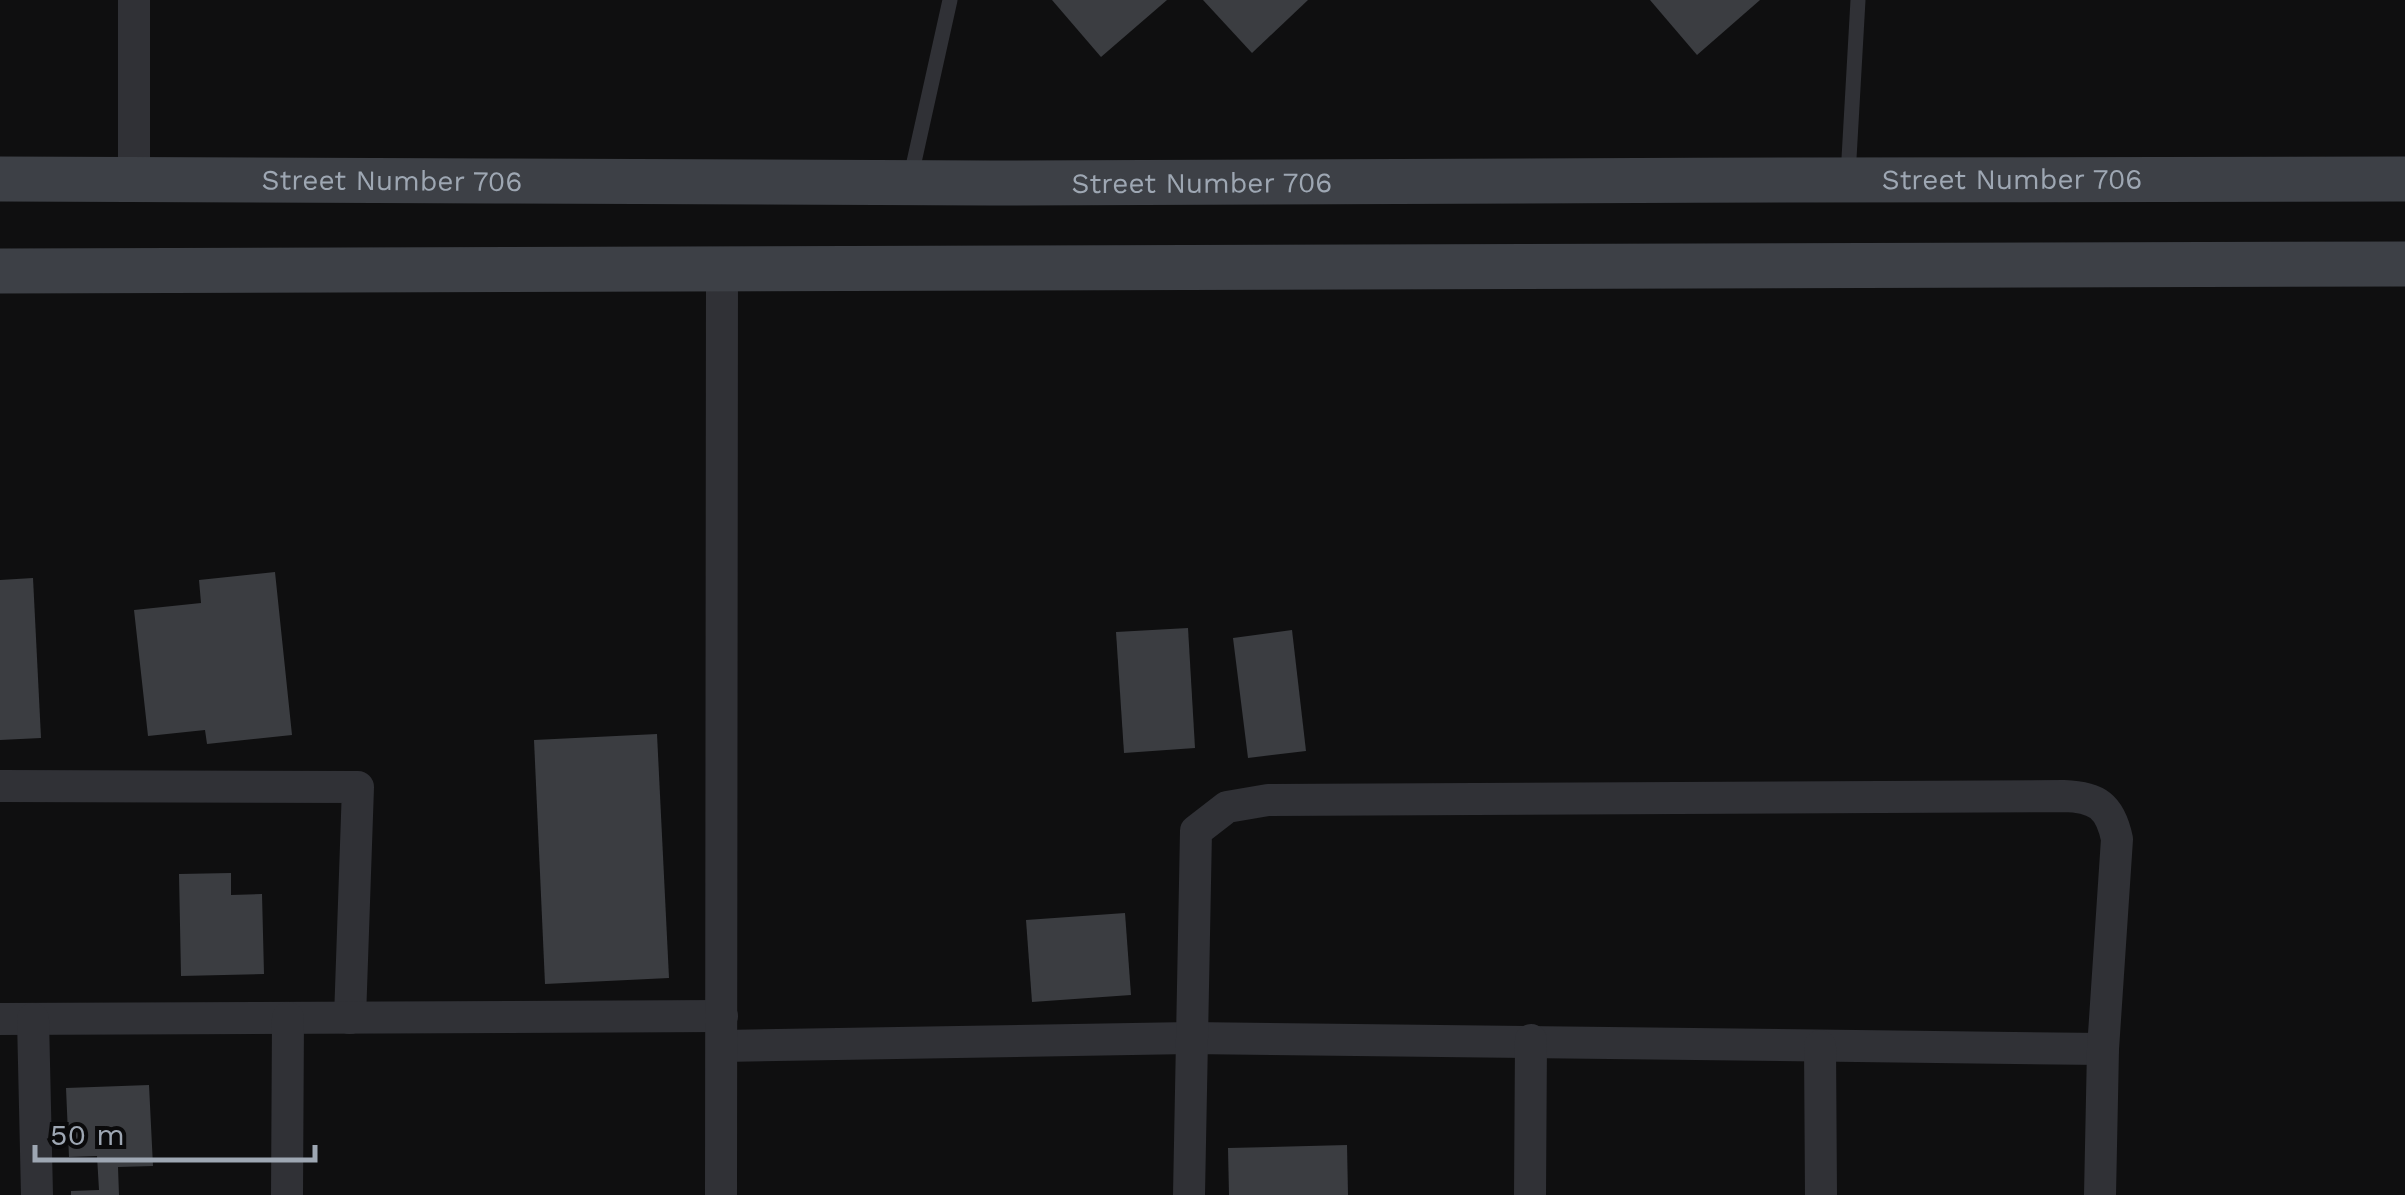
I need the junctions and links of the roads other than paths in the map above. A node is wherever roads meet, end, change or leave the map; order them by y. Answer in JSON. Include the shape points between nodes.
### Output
{"nodes":[{"id":1,"x":134,"y":0,"type":"edge"},
{"id":2,"x":950,"y":0,"type":"edge"},
{"id":3,"x":1858,"y":0,"type":"edge"},
{"id":4,"x":0,"y":178,"type":"edge"},
{"id":5,"x":134,"y":178,"type":"junction"},
{"id":6,"x":1848,"y":179,"type":"junction"},
{"id":7,"x":2405,"y":179,"type":"edge"},
{"id":8,"x":910,"y":184,"type":"junction"},
{"id":9,"x":2405,"y":264,"type":"edge"},
{"id":10,"x":722,"y":269,"type":"junction"},
{"id":11,"x":0,"y":271,"type":"edge"},
{"id":12,"x":0,"y":786,"type":"edge"},
{"id":13,"x":288,"y":1018,"type":"junction"},
{"id":14,"x":350,"y":1018,"type":"junction"},
{"id":15,"x":0,"y":1019,"type":"edge"},
{"id":16,"x":34,"y":1019,"type":"junction"},
{"id":17,"x":722,"y":1031,"type":"junction"},
{"id":18,"x":1190,"y":1038,"type":"junction"},
{"id":19,"x":1531,"y":1040,"type":"junction"},
{"id":20,"x":1820,"y":1046,"type":"junction"},
{"id":21,"x":2102,"y":1049,"type":"junction"},
{"id":22,"x":37,"y":1195,"type":"edge"},
{"id":23,"x":287,"y":1195,"type":"edge"},
{"id":24,"x":721,"y":1195,"type":"edge"},
{"id":25,"x":1190,"y":1195,"type":"edge"},
{"id":26,"x":1530,"y":1195,"type":"edge"},
{"id":27,"x":1821,"y":1195,"type":"edge"},
{"id":28,"x":2100,"y":1195,"type":"edge"}],
"edges":[{"from":1,"to":5,"type":"street"},
{"from":2,"to":8,"type":"lane"},
{"from":3,"to":6,"type":"lane"},
{"from":4,"to":5,"type":"street","name":"Street Number 706"},
{"from":5,"to":8,"type":"street","name":"Street Number 706"},
{"from":6,"to":7,"type":"street","name":"Street Number 706"},
{"from":6,"to":8,"type":"street","name":"Street Number 706"},
{"from":9,"to":10,"type":"street"},
{"from":10,"to":11,"type":"street"},
{"from":10,"to":17,"type":"street"},
{"from":12,"to":14,"type":"street","via":[[358,787]]},
{"from":13,"to":14,"type":"street"},
{"from":13,"to":16,"type":"street"},
{"from":13,"to":23,"type":"street"},
{"from":14,"to":17,"type":"street"},
{"from":15,"to":16,"type":"street"},
{"from":16,"to":22,"type":"street"},
{"from":17,"to":18,"type":"street"},
{"from":17,"to":24,"type":"street"},
{"from":18,"to":19,"type":"street"},
{"from":18,"to":21,"type":"street","via":[[1196,832],[1227,807],[1268,800],[2064,796],[2102,803],[2117,838]]},
{"from":18,"to":25,"type":"street"},
{"from":19,"to":20,"type":"street"},
{"from":19,"to":26,"type":"street"},
{"from":20,"to":21,"type":"street"},
{"from":20,"to":27,"type":"street"},
{"from":21,"to":28,"type":"street"}]}
